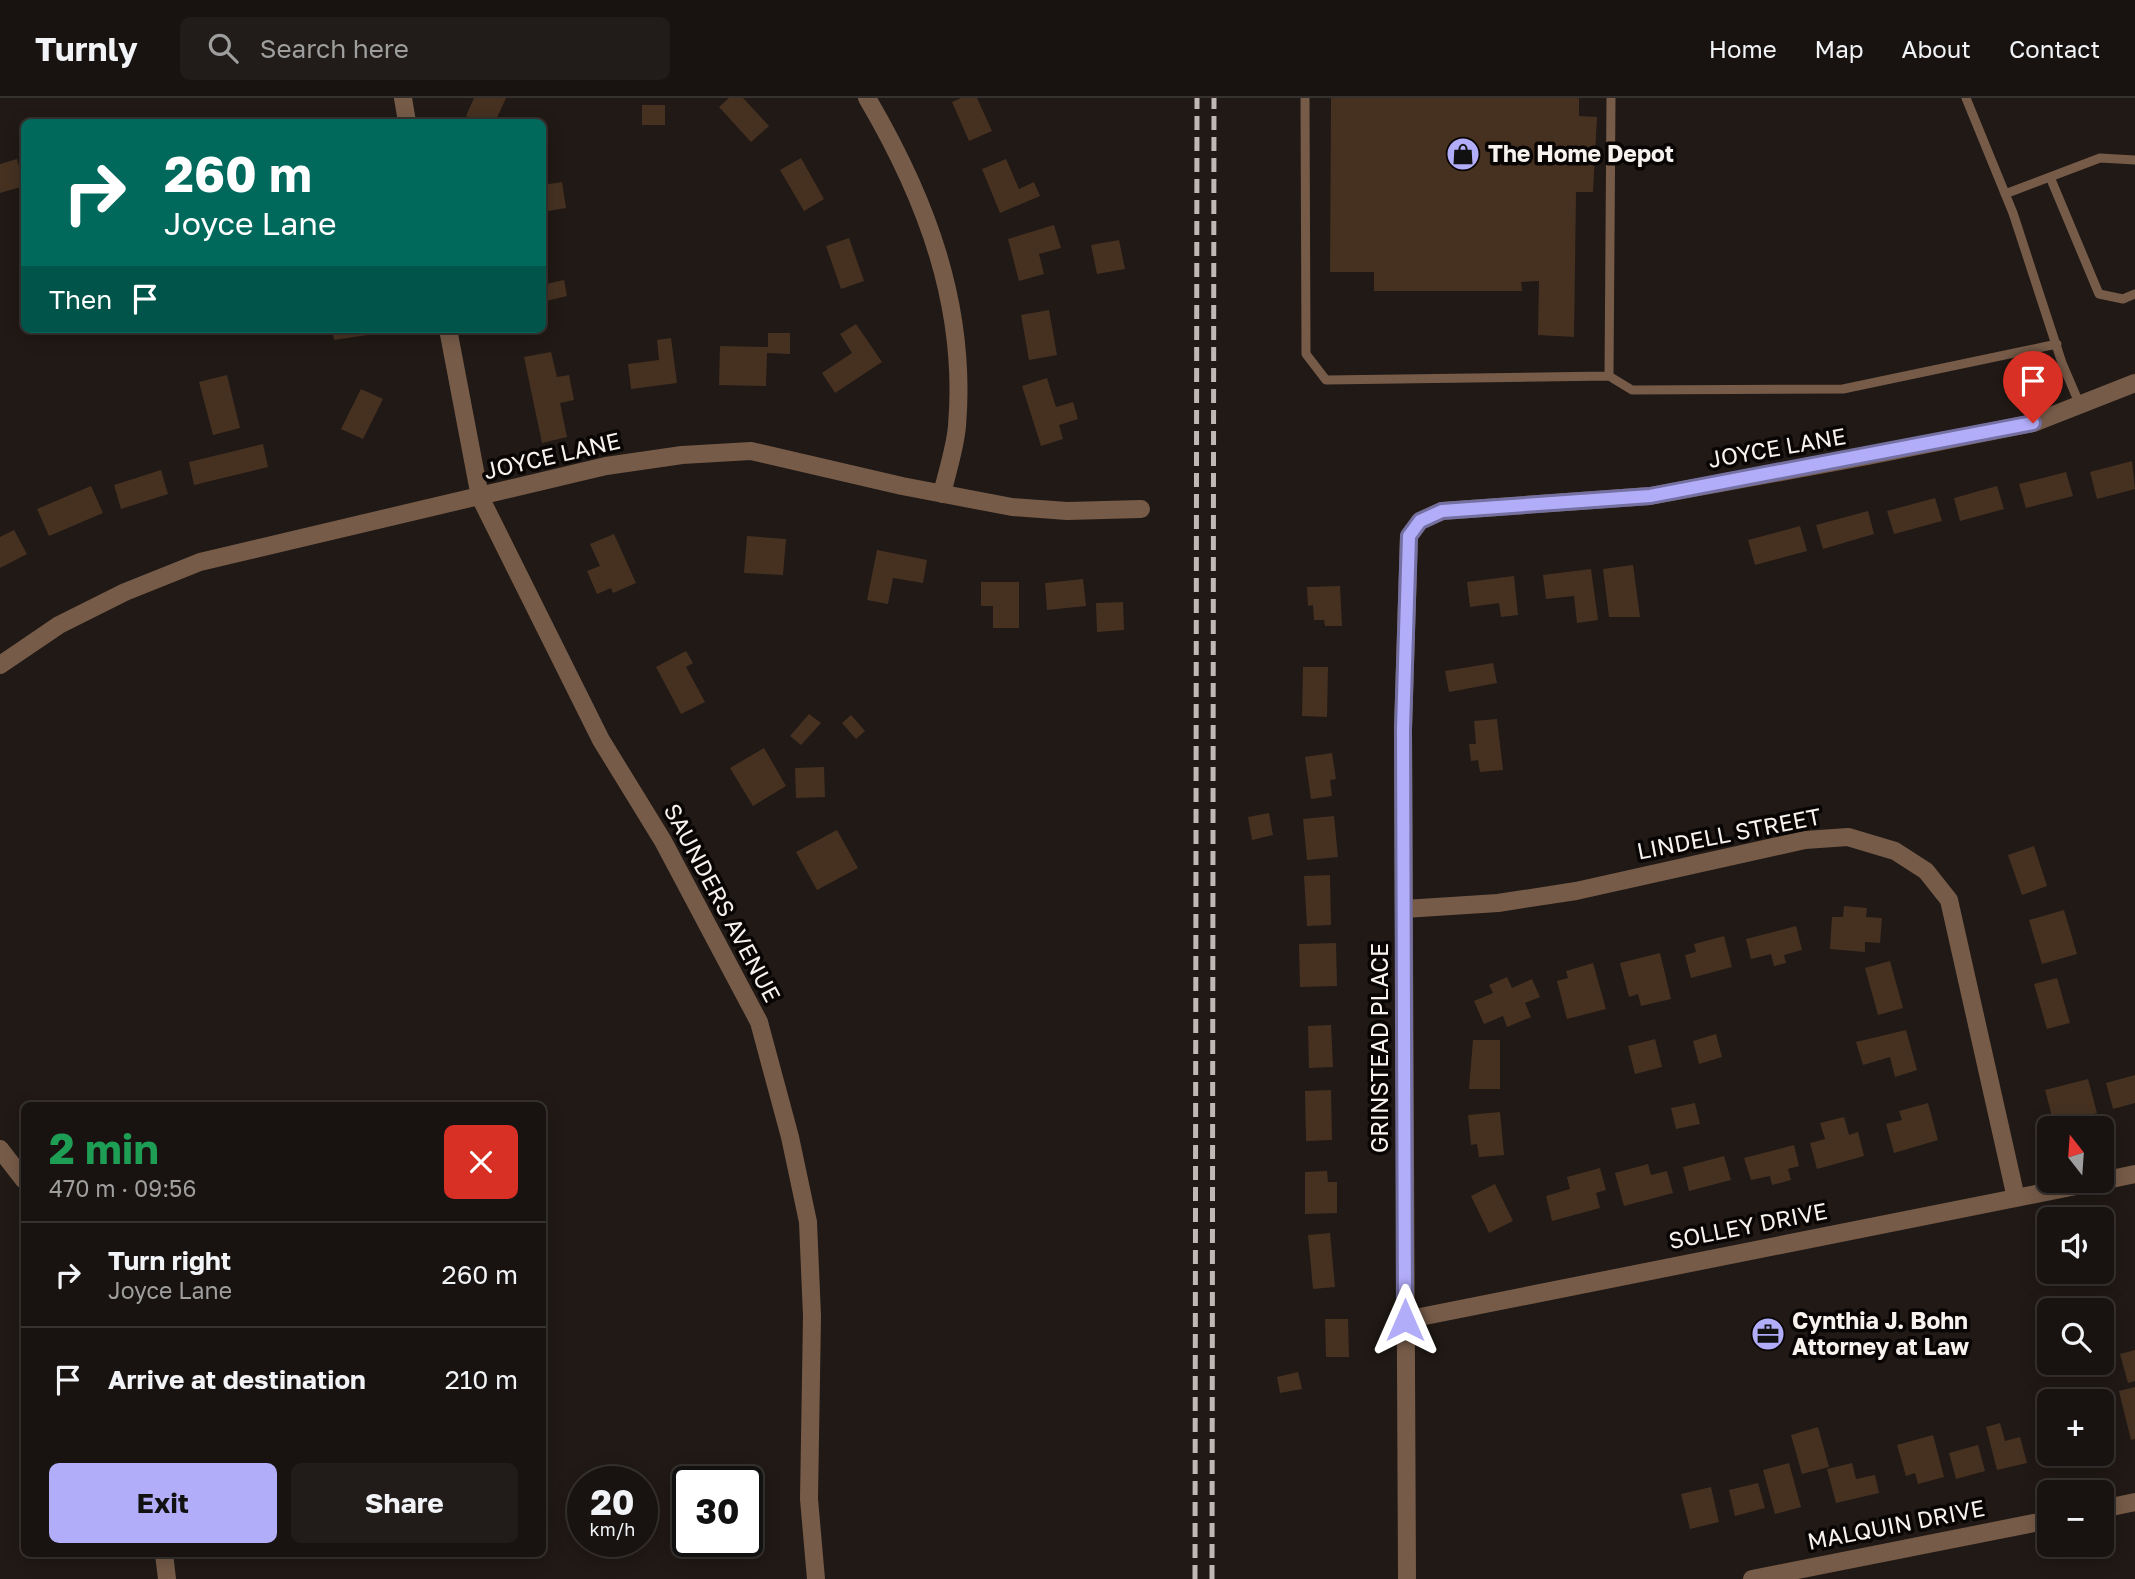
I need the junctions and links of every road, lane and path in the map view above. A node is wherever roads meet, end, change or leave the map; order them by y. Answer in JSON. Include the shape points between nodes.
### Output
{"nodes":[{"id":1,"x":403,"y":98,"type":"edge"},
{"id":2,"x":867,"y":98,"type":"edge"},
{"id":3,"x":1305,"y":98,"type":"edge"},
{"id":4,"x":1611,"y":98,"type":"edge"},
{"id":5,"x":1966,"y":98,"type":"edge"},
{"id":6,"x":407,"y":119,"type":"edge"},
{"id":7,"x":2135,"y":160,"type":"edge"},
{"id":8,"x":2050,"y":177,"type":"junction"},
{"id":9,"x":2005,"y":194,"type":"junction"},
{"id":10,"x":2135,"y":294,"type":"edge"},
{"id":11,"x":449,"y":333,"type":"edge"},
{"id":12,"x":2057,"y":344,"type":"junction"},
{"id":13,"x":1609,"y":376,"type":"junction"},
{"id":14,"x":2135,"y":383,"type":"edge"},
{"id":15,"x":2081,"y":406,"type":"junction"},
{"id":16,"x":942,"y":494,"type":"junction"},
{"id":17,"x":480,"y":497,"type":"junction"},
{"id":18,"x":1141,"y":509,"type":"dead end"},
{"id":19,"x":1420,"y":521,"type":"joint"},
{"id":20,"x":0,"y":665,"type":"edge"},
{"id":21,"x":1404,"y":909,"type":"junction"},
{"id":22,"x":0,"y":1149,"type":"edge"},
{"id":23,"x":2135,"y":1174,"type":"edge"},
{"id":24,"x":21,"y":1176,"type":"edge"},
{"id":25,"x":2114,"y":1178,"type":"edge"},
{"id":26,"x":2037,"y":1194,"type":"edge"},
{"id":27,"x":2016,"y":1198,"type":"junction"},
{"id":28,"x":1405,"y":1320,"type":"junction"},
{"id":29,"x":2135,"y":1502,"type":"edge"},
{"id":30,"x":2114,"y":1506,"type":"edge"},
{"id":31,"x":2037,"y":1522,"type":"edge"},
{"id":32,"x":164,"y":1557,"type":"edge"},
{"id":33,"x":167,"y":1579,"type":"edge"},
{"id":34,"x":816,"y":1579,"type":"edge"},
{"id":35,"x":1407,"y":1579,"type":"edge"},
{"id":36,"x":1752,"y":1579,"type":"edge"}],
"edges":[{"from":1,"to":6,"type":"street"},
{"from":2,"to":16,"type":"street","via":[[896,147],[938,249],[958,342],[957,428]]},
{"from":3,"to":13,"type":"lane","via":[[1306,354],[1326,380]]},
{"from":4,"to":13,"type":"lane"},
{"from":5,"to":9,"type":"lane"},
{"from":7,"to":8,"type":"lane","via":[[2100,158]]},
{"from":8,"to":9,"type":"lane"},
{"from":8,"to":10,"type":"lane","via":[[2099,294],[2123,299]]},
{"from":9,"to":12,"type":"lane"},
{"from":11,"to":17,"type":"street","name":"SAUNDERS AVENUE"},
{"from":12,"to":13,"type":"lane","via":[[1843,389],[1632,390]]},
{"from":12,"to":15,"type":"lane"},
{"from":14,"to":15,"type":"street","name":"JOYCE LANE"},
{"from":15,"to":19,"type":"street","name":"JOYCE LANE","via":[[2033,423],[1650,496],[1442,511]]},
{"from":16,"to":17,"type":"street","name":"JOYCE LANE","via":[[751,451],[606,466]]},
{"from":16,"to":18,"type":"street","name":"JOYCE LANE","via":[[1012,507]]},
{"from":17,"to":20,"type":"street","name":"JOYCE LANE","via":[[200,562],[59,625]]},
{"from":17,"to":34,"type":"street","name":"SAUNDERS AVENUE","via":[[601,740],[663,841],[759,1022],[808,1222],[812,1316],[808,1499]]},
{"from":19,"to":21,"type":"street","name":"GRINSTEAD PLACE","via":[[1409,536]]},
{"from":21,"to":27,"type":"street","name":"LINDELL STREET","via":[[1576,891],[1805,840],[1848,837],[1895,851],[1926,871],[1949,900]]},
{"from":21,"to":28,"type":"street","name":"GRINSTEAD PLACE"},
{"from":22,"to":24,"type":"street"},
{"from":23,"to":25,"type":"street","name":"SOLLEY DRIVE"},
{"from":26,"to":27,"type":"street","name":"SOLLEY DRIVE"},
{"from":27,"to":28,"type":"street","name":"SOLLEY DRIVE"},
{"from":28,"to":35,"type":"street","name":"GRINSTEAD PLACE"},
{"from":29,"to":30,"type":"street"},
{"from":31,"to":36,"type":"street","name":"MALQUIN DRIVE"},
{"from":32,"to":33,"type":"street"}]}
